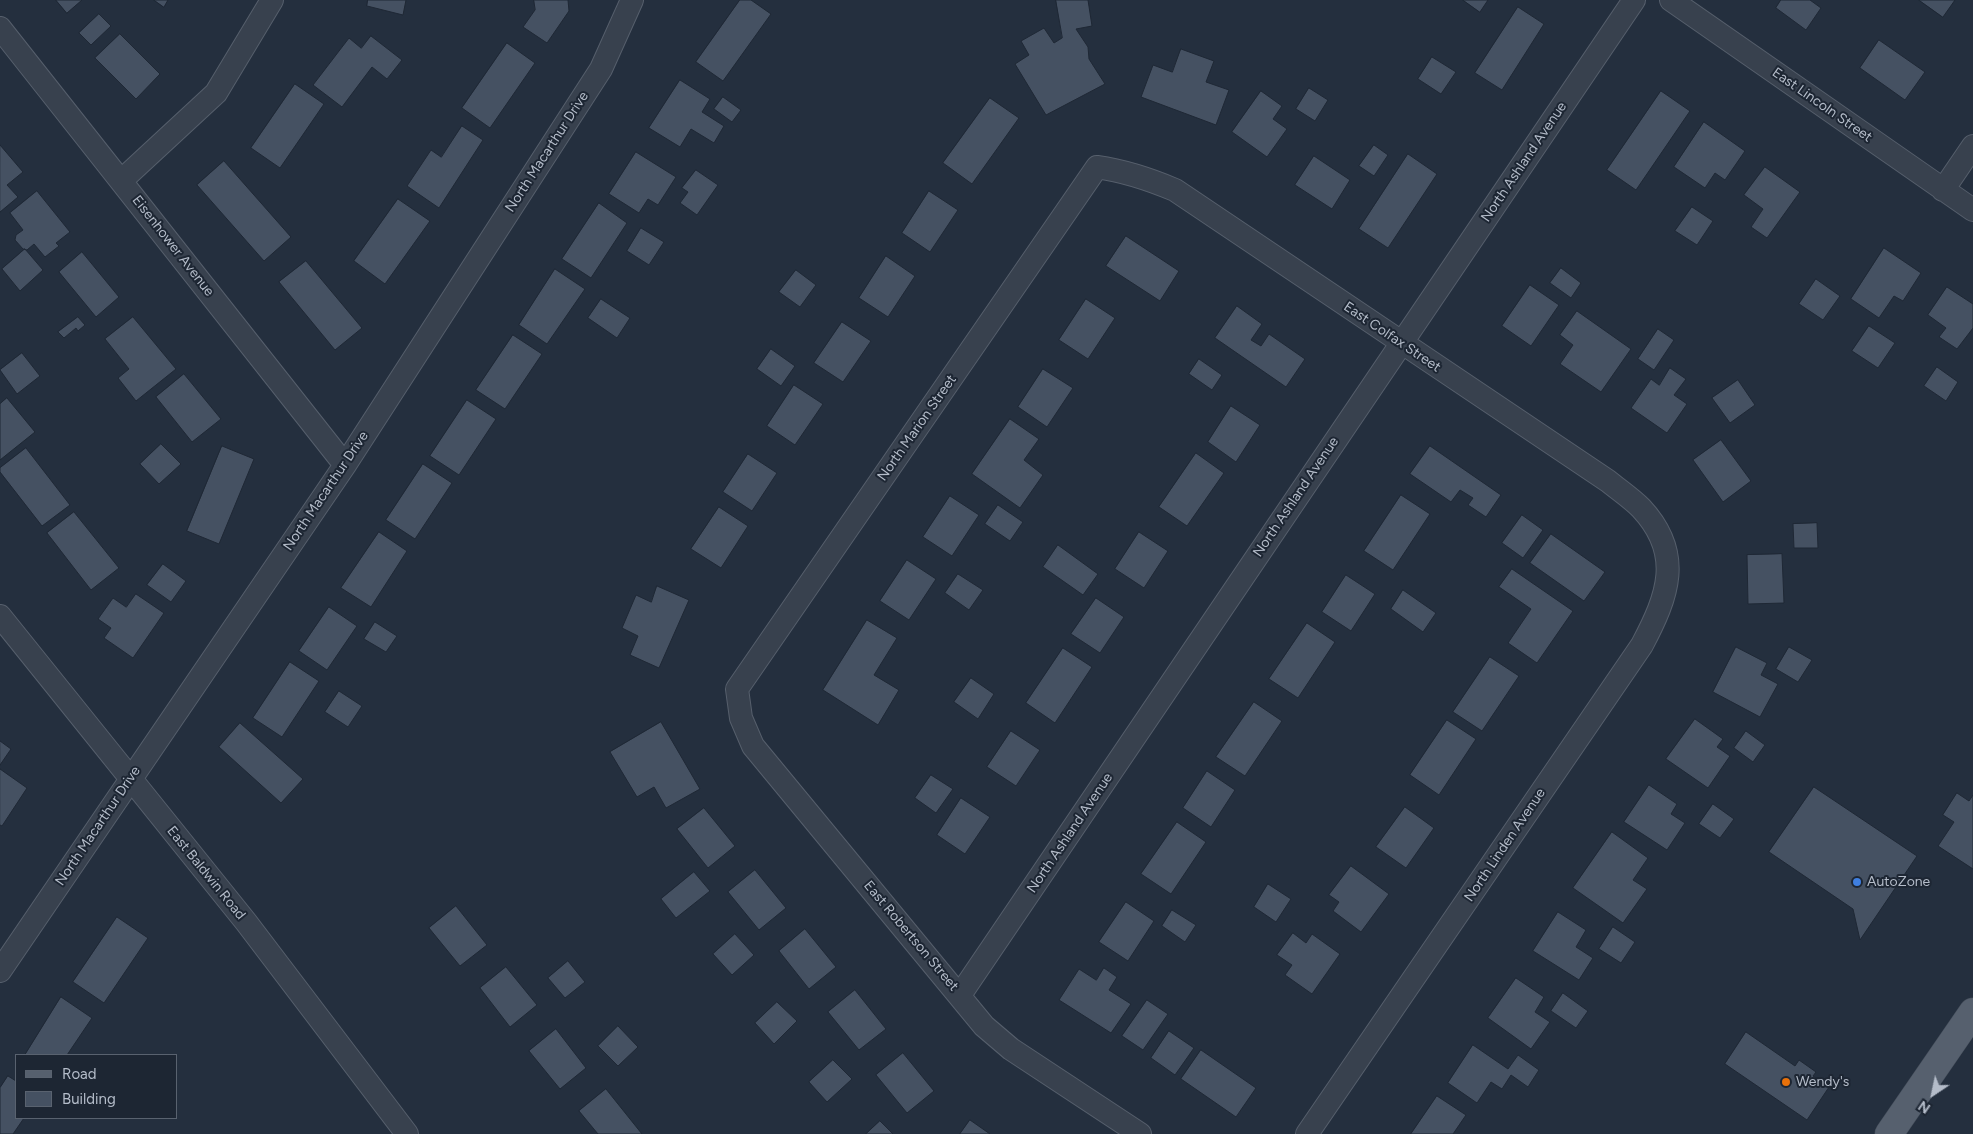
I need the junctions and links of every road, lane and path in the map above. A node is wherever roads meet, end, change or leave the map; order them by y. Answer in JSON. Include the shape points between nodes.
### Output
{"nodes":[{"id":1,"x":272,"y":0,"type":"edge"},
{"id":2,"x":632,"y":0,"type":"edge"},
{"id":3,"x":1634,"y":0,"type":"edge"},
{"id":4,"x":1671,"y":0,"type":"edge"},
{"id":5,"x":0,"y":28,"type":"edge"},
{"id":6,"x":1973,"y":146,"type":"edge"},
{"id":7,"x":1097,"y":167,"type":"joint"},
{"id":8,"x":122,"y":180,"type":"junction"},
{"id":9,"x":1943,"y":190,"type":"junction"},
{"id":10,"x":1973,"y":210,"type":"edge"},
{"id":11,"x":1400,"y":342,"type":"junction"},
{"id":12,"x":344,"y":465,"type":"junction"},
{"id":13,"x":1664,"y":542,"type":"joint"},
{"id":14,"x":0,"y":616,"type":"edge"},
{"id":15,"x":737,"y":689,"type":"joint"},
{"id":16,"x":130,"y":778,"type":"junction"},
{"id":17,"x":0,"y":971,"type":"edge"},
{"id":18,"x":960,"y":995,"type":"junction"},
{"id":19,"x":1973,"y":1012,"type":"edge"},
{"id":20,"x":407,"y":1134,"type":"edge"},
{"id":21,"x":1140,"y":1134,"type":"edge"},
{"id":22,"x":1307,"y":1134,"type":"edge"},
{"id":23,"x":1889,"y":1134,"type":"edge"}],
"edges":[{"from":1,"to":8,"type":"street","via":[[216,93]]},
{"from":2,"to":12,"type":"street","name":"North Macarthur Drive","via":[[601,69]]},
{"from":3,"to":11,"type":"street","name":"North Ashland Avenue"},
{"from":4,"to":9,"type":"street","name":"East Lincoln Street"},
{"from":5,"to":8,"type":"street","name":"Eisenhower Avenue"},
{"from":6,"to":9,"type":"street"},
{"from":7,"to":11,"type":"street","name":"East Colfax Street","via":[[1143,177],[1175,190]]},
{"from":7,"to":15,"type":"street","name":"North Marion Street"},
{"from":8,"to":12,"type":"street","name":"Eisenhower Avenue"},
{"from":9,"to":10,"type":"street","name":"East Lincoln Street"},
{"from":11,"to":13,"type":"street","name":"East Colfax Street","via":[[1608,482],[1641,509]]},
{"from":11,"to":18,"type":"street","name":"North Ashland Avenue"},
{"from":12,"to":16,"type":"street","name":"North Macarthur Drive"},
{"from":13,"to":22,"type":"street","name":"North Linden Avenue","via":[[1669,578],[1664,600],[1642,645]]},
{"from":14,"to":16,"type":"street","name":"East Baldwin Road"},
{"from":15,"to":18,"type":"street","name":"East Robertson Street","via":[[741,718],[753,746]]},
{"from":16,"to":17,"type":"street","name":"North Macarthur Drive"},
{"from":16,"to":20,"type":"street","name":"East Baldwin Road","via":[[258,938]]},
{"from":18,"to":21,"type":"street","name":"East Robertson Street","via":[[984,1026],[1011,1049]]},
{"from":19,"to":23,"type":"main road"}]}
